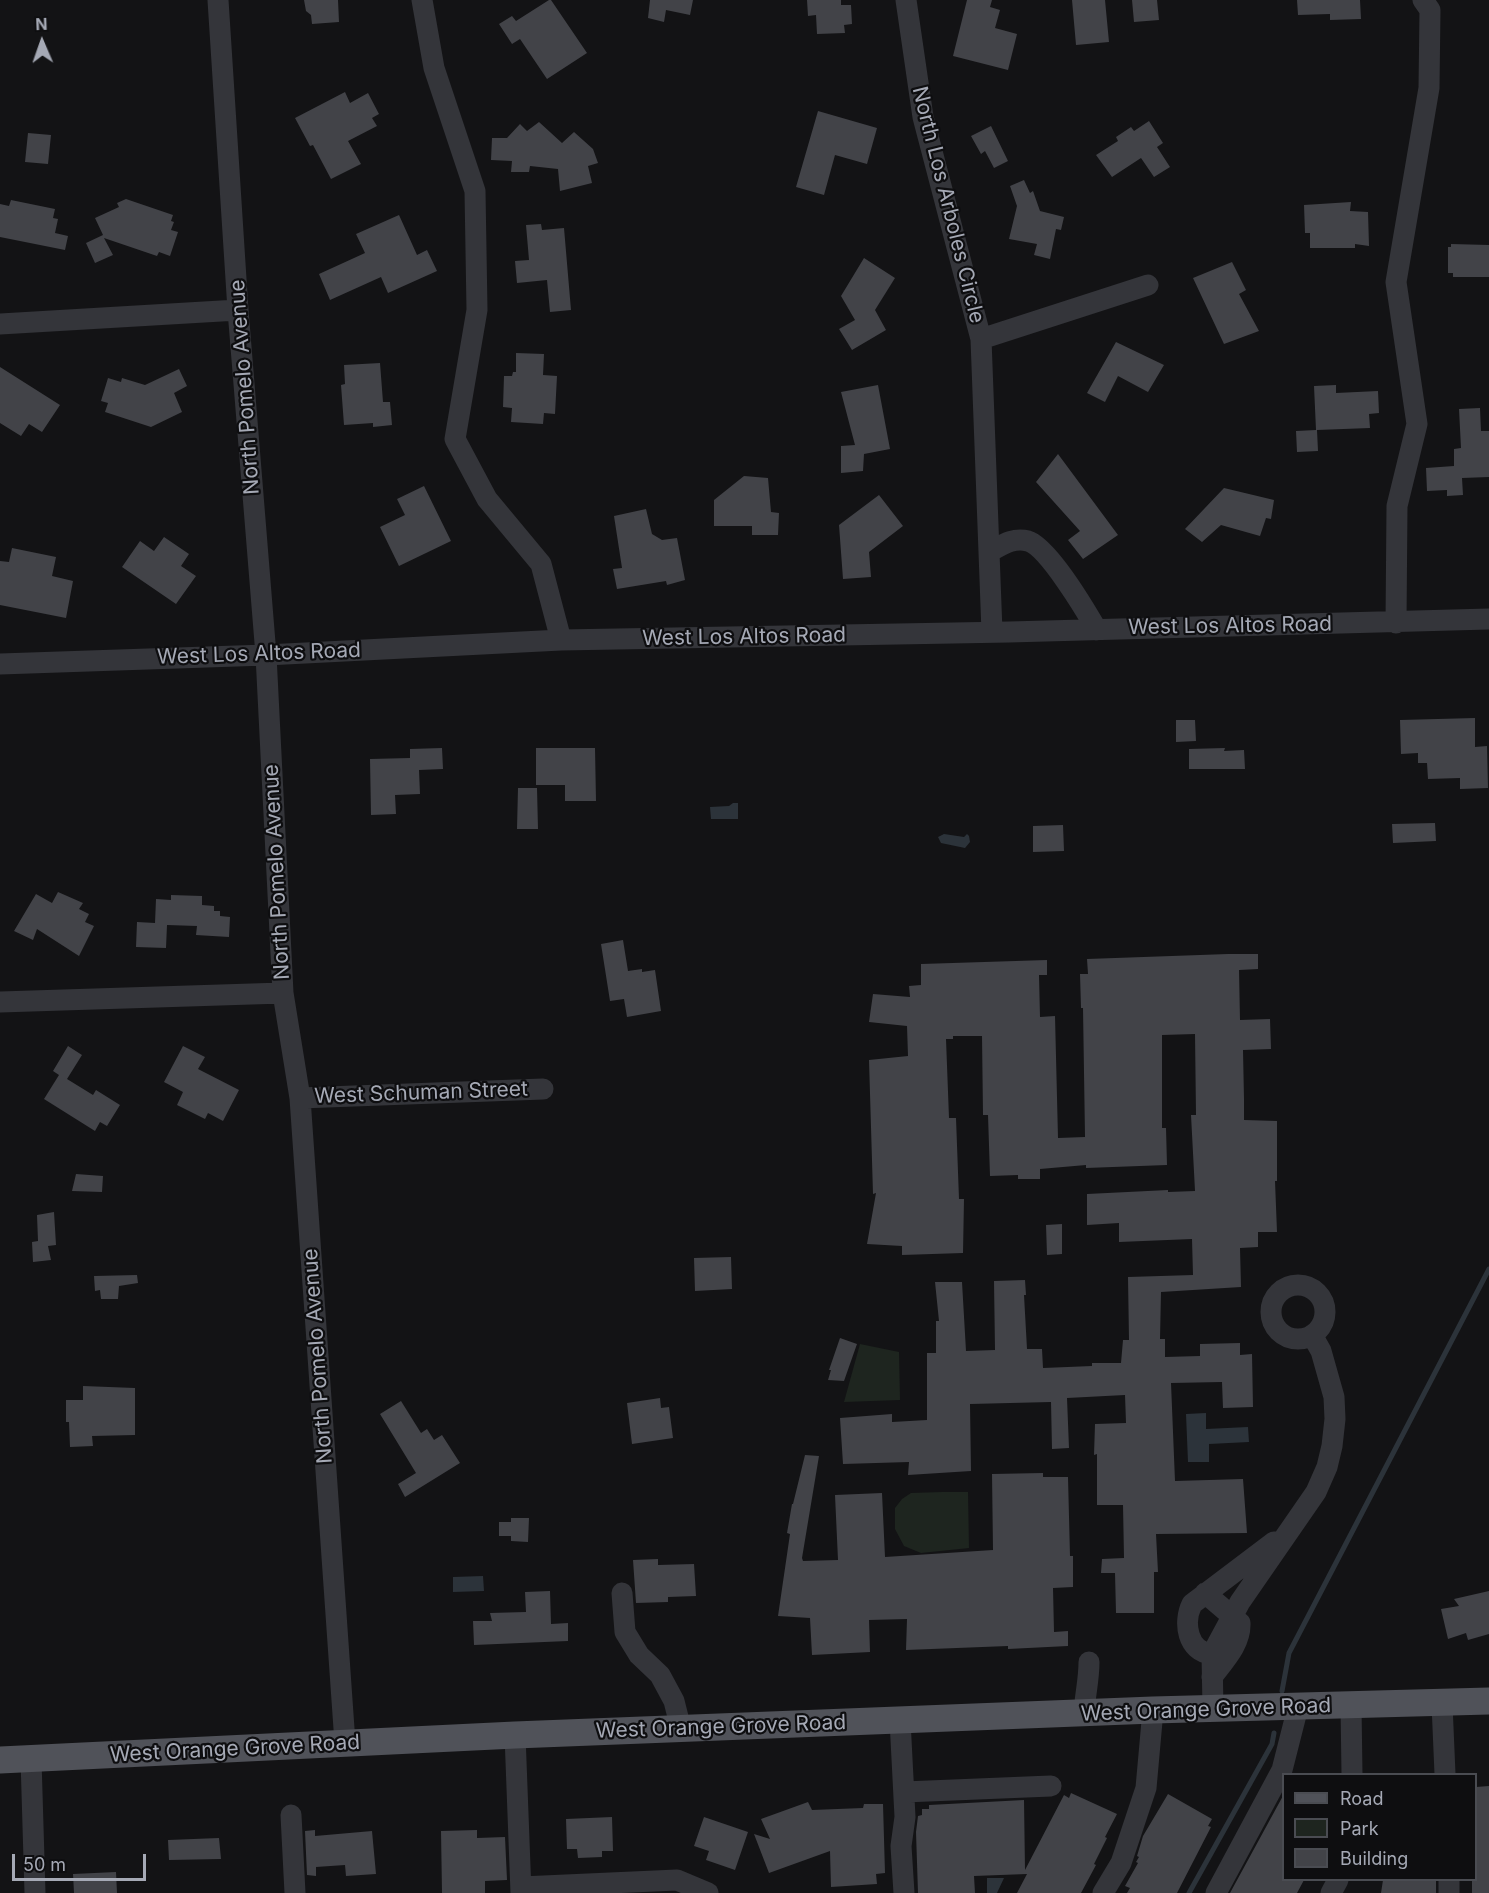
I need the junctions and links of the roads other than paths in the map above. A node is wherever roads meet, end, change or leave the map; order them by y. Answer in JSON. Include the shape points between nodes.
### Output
{"nodes":[{"id":1,"x":218,"y":0,"type":"edge"},
{"id":2,"x":422,"y":0,"type":"edge"},
{"id":3,"x":906,"y":0,"type":"edge"},
{"id":4,"x":1423,"y":0,"type":"edge"},
{"id":5,"x":1148,"y":285,"type":"dead end"},
{"id":6,"x":238,"y":310,"type":"junction"},
{"id":7,"x":0,"y":324,"type":"edge"},
{"id":8,"x":981,"y":339,"type":"junction"},
{"id":9,"x":989,"y":552,"type":"junction"},
{"id":10,"x":1489,"y":619,"type":"edge"},
{"id":11,"x":1396,"y":623,"type":"junction"},
{"id":12,"x":1097,"y":630,"type":"junction"},
{"id":13,"x":992,"y":632,"type":"junction"},
{"id":14,"x":561,"y":640,"type":"junction"},
{"id":15,"x":266,"y":655,"type":"junction"},
{"id":16,"x":0,"y":664,"type":"edge"},
{"id":17,"x":283,"y":993,"type":"junction"},
{"id":18,"x":0,"y":1002,"type":"edge"},
{"id":19,"x":543,"y":1089,"type":"dead end"},
{"id":20,"x":300,"y":1098,"type":"junction"},
{"id":21,"x":1312,"y":1335,"type":"dead end"},
{"id":22,"x":1286,"y":1533,"type":"junction"},
{"id":23,"x":622,"y":1593,"type":"dead end"},
{"id":24,"x":1205,"y":1593,"type":"junction"},
{"id":25,"x":1233,"y":1616,"type":"junction"},
{"id":26,"x":1212,"y":1654,"type":"junction"},
{"id":27,"x":1089,"y":1668,"type":"dead end"},
{"id":28,"x":1212,"y":1677,"type":"junction"},
{"id":29,"x":1489,"y":1701,"type":"edge"},
{"id":30,"x":1442,"y":1704,"type":"junction"},
{"id":31,"x":1351,"y":1706,"type":"junction"},
{"id":32,"x":1298,"y":1707,"type":"junction"},
{"id":33,"x":1213,"y":1709,"type":"junction"},
{"id":34,"x":1153,"y":1710,"type":"junction"},
{"id":35,"x":1489,"y":1710,"type":"edge"},
{"id":36,"x":1084,"y":1713,"type":"junction"},
{"id":37,"x":900,"y":1720,"type":"junction"},
{"id":38,"x":681,"y":1729,"type":"junction"},
{"id":39,"x":515,"y":1735,"type":"junction"},
{"id":40,"x":345,"y":1743,"type":"junction"},
{"id":41,"x":31,"y":1759,"type":"junction"},
{"id":42,"x":0,"y":1760,"type":"edge"},
{"id":43,"x":1352,"y":1773,"type":"edge"},
{"id":44,"x":1445,"y":1773,"type":"edge"},
{"id":45,"x":1051,"y":1786,"type":"dead end"},
{"id":46,"x":904,"y":1792,"type":"junction"},
{"id":47,"x":291,"y":1815,"type":"dead end"},
{"id":48,"x":521,"y":1890,"type":"edge"},
{"id":49,"x":35,"y":1893,"type":"edge"},
{"id":50,"x":295,"y":1893,"type":"edge"},
{"id":51,"x":708,"y":1893,"type":"edge"},
{"id":52,"x":904,"y":1893,"type":"edge"},
{"id":53,"x":1103,"y":1893,"type":"edge"},
{"id":54,"x":1216,"y":1893,"type":"edge"}],
"edges":[{"from":1,"to":6,"type":"street","name":"North Pomelo Avenue"},
{"from":2,"to":14,"type":"street","via":[[434,68],[475,191],[477,310],[455,439],[487,499],[541,564]]},
{"from":3,"to":8,"type":"street","name":"North Los Arboles Circle","via":[[923,117]]},
{"from":4,"to":11,"type":"street","via":[[1430,10],[1429,88],[1396,282],[1417,424],[1396,506]]},
{"from":5,"to":8,"type":"street","name":"North Los Arboles Circle"},
{"from":6,"to":7,"type":"street"},
{"from":6,"to":15,"type":"street","name":"North Pomelo Avenue"},
{"from":8,"to":9,"type":"street","name":"North Los Arboles Circle"},
{"from":9,"to":12,"type":"street","via":[[1009,540],[1030,542],[1044,553],[1074,591]]},
{"from":9,"to":13,"type":"street","name":"North Los Arboles Circle"},
{"from":10,"to":11,"type":"street","name":"West Los Altos Road"},
{"from":11,"to":12,"type":"street","name":"West Los Altos Road"},
{"from":12,"to":13,"type":"street","name":"West Los Altos Road"},
{"from":13,"to":14,"type":"street","name":"West Los Altos Road"},
{"from":14,"to":15,"type":"street","name":"West Los Altos Road"},
{"from":15,"to":16,"type":"street","name":"West Los Altos Road"},
{"from":15,"to":17,"type":"street","name":"North Pomelo Avenue"},
{"from":17,"to":18,"type":"street"},
{"from":17,"to":20,"type":"street","name":"North Pomelo Avenue"},
{"from":19,"to":20,"type":"street","name":"West Schuman Street"},
{"from":20,"to":40,"type":"street","name":"North Pomelo Avenue"},
{"from":21,"to":22,"type":"street","via":[[1322,1351],[1334,1397],[1332,1446],[1316,1492]]},
{"from":22,"to":24,"type":"street"},
{"from":22,"to":25,"type":"street"},
{"from":23,"to":38,"type":"street","via":[[625,1632],[639,1655],[660,1675],[674,1701]]},
{"from":24,"to":25,"type":"street"},
{"from":24,"to":26,"type":"street","via":[[1192,1604],[1187,1627],[1198,1650]]},
{"from":25,"to":26,"type":"street"},
{"from":25,"to":28,"type":"street","via":[[1240,1623],[1240,1634]]},
{"from":26,"to":28,"type":"street"},
{"from":27,"to":36,"type":"street"},
{"from":28,"to":33,"type":"street"},
{"from":29,"to":30,"type":"main road","name":"West Orange Grove Road"},
{"from":30,"to":31,"type":"main road","name":"West Orange Grove Road"},
{"from":30,"to":35,"type":"main road","name":"West Orange Grove Road"},
{"from":30,"to":44,"type":"street"},
{"from":31,"to":32,"type":"main road","name":"West Orange Grove Road"},
{"from":31,"to":43,"type":"street"},
{"from":32,"to":33,"type":"main road","name":"West Orange Grove Road"},
{"from":32,"to":54,"type":"street","via":[[1282,1770]]},
{"from":33,"to":34,"type":"main road","name":"West Orange Grove Road"},
{"from":34,"to":36,"type":"main road","name":"West Orange Grove Road"},
{"from":34,"to":53,"type":"street","via":[[1146,1788],[1121,1863]]},
{"from":36,"to":37,"type":"main road","name":"West Orange Grove Road"},
{"from":37,"to":38,"type":"main road","name":"West Orange Grove Road"},
{"from":37,"to":46,"type":"street"},
{"from":38,"to":39,"type":"main road","name":"West Orange Grove Road"},
{"from":39,"to":40,"type":"main road","name":"West Orange Grove Road"},
{"from":39,"to":48,"type":"street"},
{"from":40,"to":41,"type":"main road","name":"West Orange Grove Road"},
{"from":41,"to":42,"type":"main road","name":"West Orange Grove Road"},
{"from":41,"to":49,"type":"street"},
{"from":45,"to":46,"type":"street"},
{"from":46,"to":52,"type":"street"},
{"from":47,"to":50,"type":"street"},
{"from":48,"to":51,"type":"street","via":[[677,1880]]}]}
